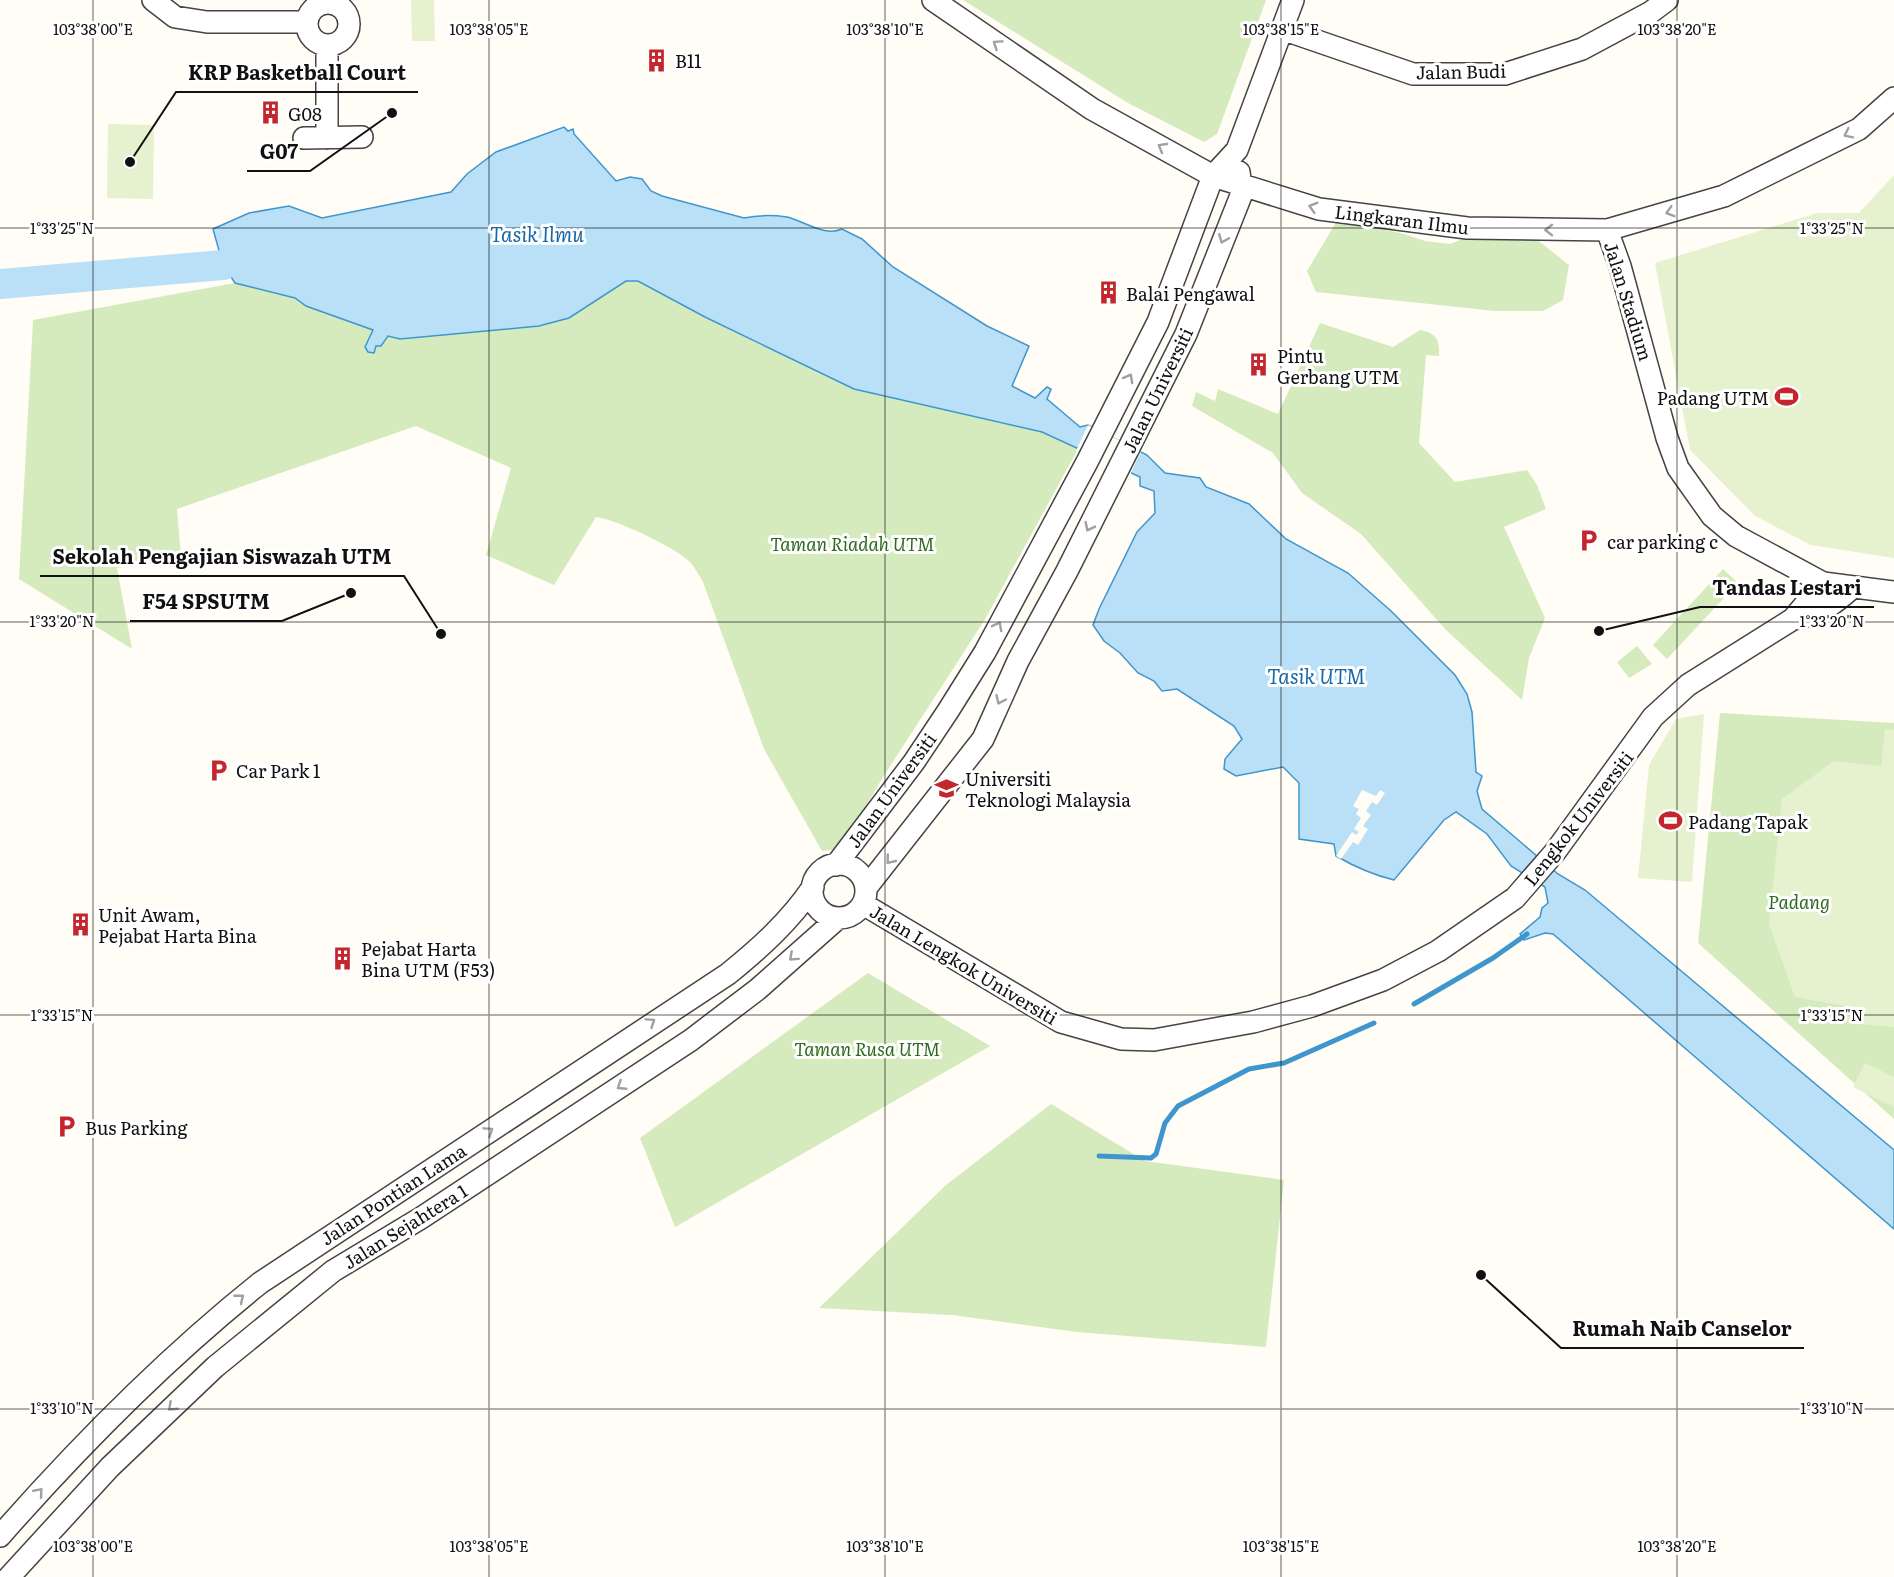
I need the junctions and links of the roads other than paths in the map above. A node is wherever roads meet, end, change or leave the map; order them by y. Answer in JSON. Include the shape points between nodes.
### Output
{"nodes":[{"id":1,"x":153,"y":0,"type":"edge"},
{"id":2,"x":933,"y":0,"type":"edge"},
{"id":3,"x":1293,"y":0,"type":"edge"},
{"id":4,"x":1667,"y":0,"type":"edge"},
{"id":5,"x":330,"y":1,"type":"edge"},
{"id":6,"x":306,"y":22,"type":"junction"},
{"id":7,"x":1282,"y":29,"type":"junction"},
{"id":8,"x":327,"y":45,"type":"junction"},
{"id":9,"x":1894,"y":98,"type":"edge"},
{"id":10,"x":362,"y":137,"type":"dead end"},
{"id":11,"x":304,"y":138,"type":"dead end"},
{"id":12,"x":327,"y":138,"type":"junction"},
{"id":13,"x":1237,"y":150,"type":"junction"},
{"id":14,"x":1213,"y":176,"type":"junction"},
{"id":15,"x":1241,"y":184,"type":"junction"},
{"id":16,"x":1607,"y":230,"type":"junction"},
{"id":17,"x":1823,"y":583,"type":"junction"},
{"id":18,"x":1853,"y":587,"type":"junction"},
{"id":19,"x":1894,"y":592,"type":"edge"},
{"id":20,"x":1793,"y":619,"type":"junction"},
{"id":21,"x":836,"y":865,"type":"junction"},
{"id":22,"x":813,"y":886,"type":"junction"},
{"id":23,"x":865,"y":896,"type":"junction"},
{"id":24,"x":837,"y":919,"type":"junction"},
{"id":25,"x":1312,"y":1006,"type":"joint"},
{"id":26,"x":403,"y":1188,"type":"junction"},
{"id":27,"x":421,"y":1218,"type":"junction"},
{"id":28,"x":320,"y":1242,"type":"junction"},
{"id":29,"x":333,"y":1271,"type":"junction"},
{"id":30,"x":0,"y":1536,"type":"edge"},
{"id":31,"x":9,"y":1577,"type":"edge"}],
"edges":[{"from":1,"to":6,"type":"street","via":[[175,17],[207,22]]},
{"from":14,"to":2,"type":"street","name":"Lingkaran Ilmu","one_way":true,"via":[[1092,109]]},
{"from":3,"to":7,"type":"street"},
{"from":4,"to":7,"type":"street","name":"Jalan Budi","via":[[1582,49],[1505,74],[1413,74]]},
{"from":5,"to":6,"type":"street","via":[[317,5]]},
{"from":5,"to":8,"type":"street","via":[[346,13],[349,25],[339,41]]},
{"from":6,"to":8,"type":"street","via":[[310,35]]},
{"from":7,"to":13,"type":"street"},
{"from":8,"to":12,"type":"street"},
{"from":9,"to":16,"type":"street","name":"Lingkaran Ilmu","one_way":true,"via":[[1859,129],[1724,196]]},
{"from":10,"to":12,"type":"street"},
{"from":11,"to":12,"type":"street"},
{"from":13,"to":14,"type":"street","name":"Jalan Universiti"},
{"from":13,"to":15,"type":"street","name":"Jalan Universiti"},
{"from":14,"to":15,"type":"street","name":"Lingkaran Ilmu"},
{"from":21,"to":14,"type":"street","name":"Jalan Universiti","one_way":true,"via":[[914,762],[984,652],[1158,322]]},
{"from":16,"to":15,"type":"street","name":"Lingkaran Ilmu","one_way":true,"via":[[1467,228],[1319,209]]},
{"from":15,"to":23,"type":"street","name":"Jalan Universiti","one_way":true,"via":[[1242,193],[1186,334],[1018,661],[983,739]]},
{"from":16,"to":17,"type":"street","name":"Jalan Stadium","via":[[1678,468],[1712,516],[1736,536]]},
{"from":17,"to":18,"type":"street","name":"Jalan Stadium"},
{"from":17,"to":20,"type":"street","name":"Lengkok Universiti"},
{"from":18,"to":19,"type":"street","name":"Jalan Stadium"},
{"from":18,"to":20,"type":"street","name":"Lengkok Universiti","via":[[1831,607]]},
{"from":20,"to":25,"type":"street","name":"Lengkok Universiti","via":[[1688,685],[1653,717],[1555,852],[1515,898],[1438,951],[1383,980]]},
{"from":21,"to":22,"type":"street","via":[[822,871]]},
{"from":21,"to":23,"type":"street","via":[[859,873]]},
{"from":22,"to":24,"type":"street","via":[[815,904]]},
{"from":26,"to":22,"type":"street","name":"Jalan Pontian Lama","one_way":true,"via":[[728,974],[780,929]]},
{"from":23,"to":24,"type":"street","via":[[852,915]]},
{"from":23,"to":25,"type":"street","name":"Jalan Lengkok Universiti","via":[[1061,1022],[1121,1039],[1164,1038]]},
{"from":24,"to":27,"type":"street","name":"Jalan Sejahtera 1","one_way":true,"via":[[758,989],[691,1040]]},
{"from":26,"to":27,"type":"street"},
{"from":26,"to":28,"type":"street","name":"Jalan Pontian Lama"},
{"from":27,"to":29,"type":"street","name":"Jalan Sejahtera 1"},
{"from":28,"to":29,"type":"street"},
{"from":30,"to":28,"type":"street","name":"Jalan Pontian Lama","one_way":true,"via":[[69,1457],[195,1335]]},
{"from":29,"to":31,"type":"street","name":"Jalan Sejahtera 1","one_way":true,"via":[[206,1375],[110,1467]]}]}
